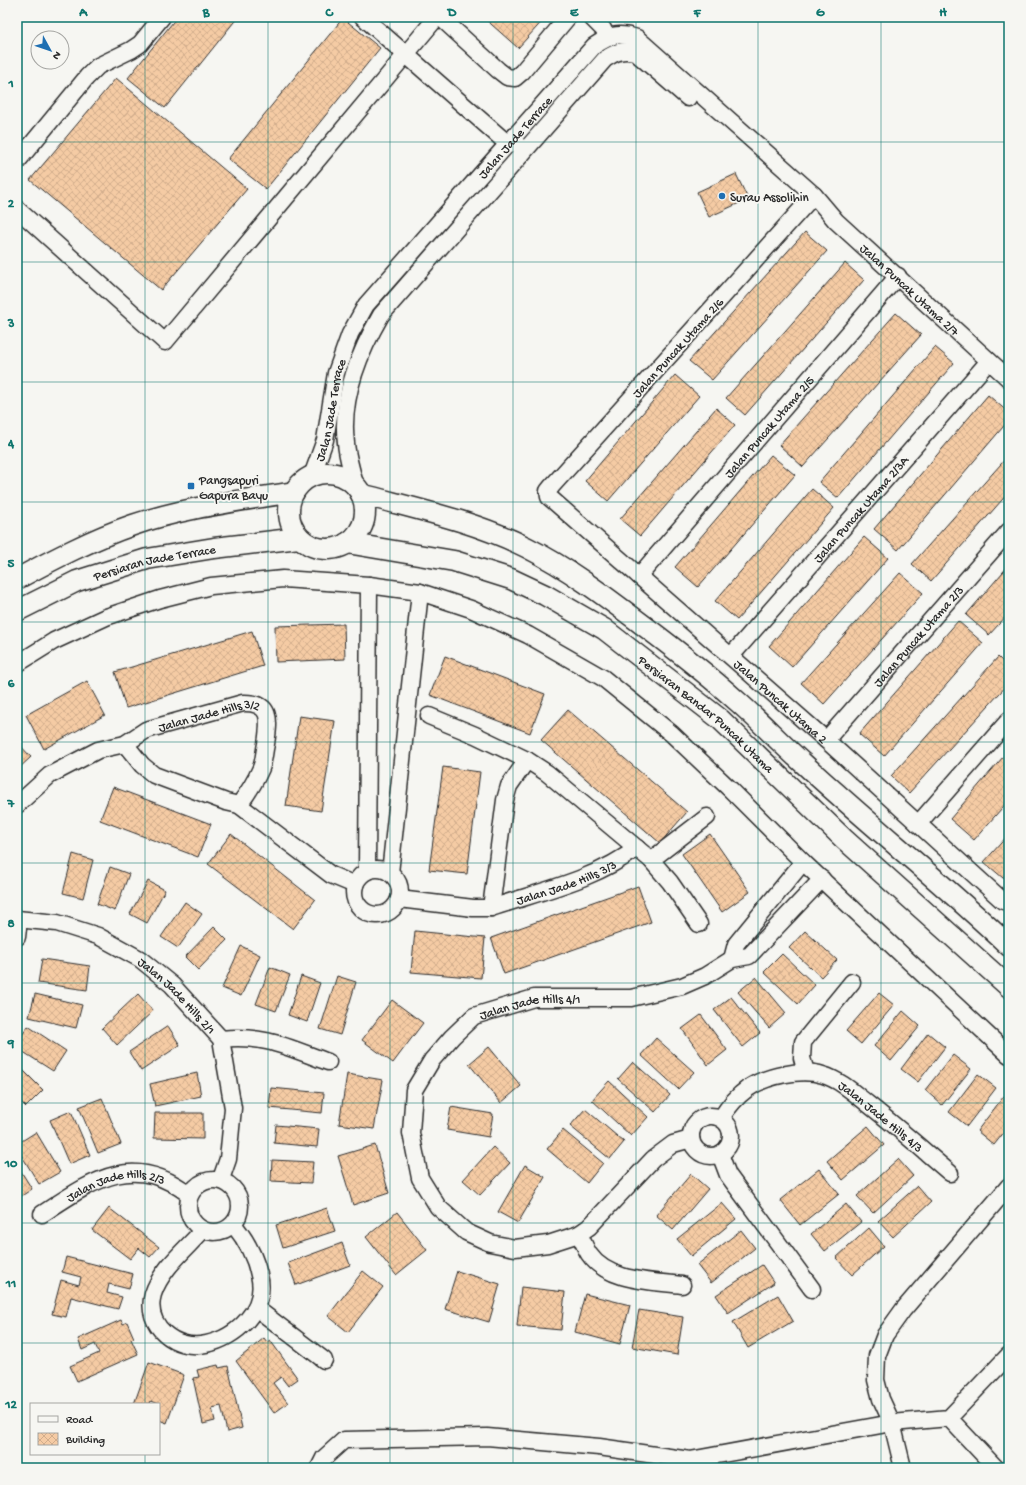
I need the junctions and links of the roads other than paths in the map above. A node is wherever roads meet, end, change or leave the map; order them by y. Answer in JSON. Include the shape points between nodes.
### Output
{"nodes":[{"id":1,"x":162,"y":17,"type":"edge"},
{"id":2,"x":363,"y":17,"type":"edge"},
{"id":3,"x":439,"y":17,"type":"edge"},
{"id":4,"x":568,"y":17,"type":"edge"},
{"id":5,"x":591,"y":17,"type":"edge"},
{"id":6,"x":607,"y":37,"type":"junction"},
{"id":7,"x":406,"y":55,"type":"junction"},
{"id":8,"x":533,"y":142,"type":"junction"},
{"id":9,"x":508,"y":144,"type":"junction"},
{"id":10,"x":17,"y":162,"type":"edge"},
{"id":11,"x":505,"y":173,"type":"junction"},
{"id":12,"x":810,"y":200,"type":"junction"},
{"id":13,"x":17,"y":209,"type":"edge"},
{"id":14,"x":898,"y":276,"type":"junction"},
{"id":15,"x":989,"y":361,"type":"junction"},
{"id":16,"x":1009,"y":379,"type":"edge"},
{"id":17,"x":312,"y":476,"type":"junction"},
{"id":18,"x":358,"y":490,"type":"junction"},
{"id":19,"x":294,"y":492,"type":"junction"},
{"id":20,"x":552,"y":501,"type":"joint"},
{"id":21,"x":1009,"y":531,"type":"edge"},
{"id":22,"x":299,"y":538,"type":"junction"},
{"id":23,"x":347,"y":543,"type":"junction"},
{"id":24,"x":639,"y":576,"type":"junction"},
{"id":25,"x":17,"y":579,"type":"edge"},
{"id":26,"x":369,"y":585,"type":"junction"},
{"id":27,"x":420,"y":592,"type":"junction"},
{"id":28,"x":17,"y":611,"type":"edge"},
{"id":29,"x":732,"y":656,"type":"junction"},
{"id":30,"x":17,"y":664,"type":"edge"},
{"id":31,"x":429,"y":716,"type":"dead end"},
{"id":32,"x":1009,"y":720,"type":"edge"},
{"id":33,"x":826,"y":740,"type":"junction"},
{"id":34,"x":125,"y":744,"type":"junction"},
{"id":35,"x":527,"y":760,"type":"junction"},
{"id":36,"x":17,"y":805,"type":"edge"},
{"id":37,"x":239,"y":805,"type":"junction"},
{"id":38,"x":707,"y":817,"type":"dead end"},
{"id":39,"x":918,"y":824,"type":"junction"},
{"id":40,"x":637,"y":848,"type":"junction"},
{"id":41,"x":651,"y":860,"type":"junction"},
{"id":42,"x":803,"y":862,"type":"junction"},
{"id":43,"x":367,"y":871,"type":"junction"},
{"id":44,"x":390,"y":873,"type":"junction"},
{"id":45,"x":822,"y":879,"type":"junction"},
{"id":46,"x":354,"y":885,"type":"junction"},
{"id":47,"x":399,"y":900,"type":"junction"},
{"id":48,"x":963,"y":902,"type":"junction"},
{"id":49,"x":1009,"y":902,"type":"edge"},
{"id":50,"x":491,"y":908,"type":"junction"},
{"id":51,"x":18,"y":919,"type":"edge"},
{"id":52,"x":699,"y":924,"type":"dead end"},
{"id":53,"x":1009,"y":935,"type":"edge"},
{"id":54,"x":17,"y":937,"type":"edge"},
{"id":55,"x":1009,"y":946,"type":"edge"},
{"id":56,"x":732,"y":959,"type":"junction"},
{"id":57,"x":852,"y":982,"type":"dead end"},
{"id":58,"x":1009,"y":987,"type":"edge"},
{"id":59,"x":222,"y":1039,"type":"junction"},
{"id":60,"x":1009,"y":1055,"type":"edge"},
{"id":61,"x":328,"y":1062,"type":"dead end"},
{"id":62,"x":806,"y":1072,"type":"junction"},
{"id":63,"x":721,"y":1118,"type":"junction"},
{"id":64,"x":691,"y":1139,"type":"junction"},
{"id":65,"x":720,"y":1154,"type":"junction"},
{"id":66,"x":950,"y":1173,"type":"dead end"},
{"id":67,"x":221,"y":1179,"type":"junction"},
{"id":68,"x":1009,"y":1186,"type":"edge"},
{"id":69,"x":190,"y":1195,"type":"junction"},
{"id":70,"x":42,"y":1214,"type":"dead end"},
{"id":71,"x":234,"y":1225,"type":"junction"},
{"id":72,"x":203,"y":1230,"type":"junction"},
{"id":73,"x":579,"y":1234,"type":"junction"},
{"id":74,"x":682,"y":1285,"type":"dead end"},
{"id":75,"x":812,"y":1289,"type":"dead end"},
{"id":76,"x":256,"y":1308,"type":"junction"},
{"id":77,"x":1009,"y":1355,"type":"edge"},
{"id":78,"x":324,"y":1360,"type":"dead end"},
{"id":79,"x":950,"y":1418,"type":"junction"},
{"id":80,"x":892,"y":1423,"type":"junction"},
{"id":81,"x":690,"y":1464,"type":"edge"},
{"id":82,"x":319,"y":1468,"type":"edge"},
{"id":83,"x":904,"y":1468,"type":"edge"},
{"id":84,"x":996,"y":1468,"type":"edge"}],
"edges":[{"from":1,"to":10,"type":"street","via":[[140,44],[98,66],[92,72]]},
{"from":2,"to":7,"type":"street"},
{"from":3,"to":4,"type":"street","via":[[498,70],[508,77],[515,78]]},
{"from":3,"to":7,"type":"street"},
{"from":5,"to":6,"type":"street"},
{"from":6,"to":9,"type":"street","name":"Jalan Jade Terrace","via":[[594,46]]},
{"from":6,"to":12,"type":"street","name":"Jalan Jade Terrace","via":[[622,33],[637,38]]},
{"from":7,"to":9,"type":"street"},
{"from":7,"to":13,"type":"street","via":[[165,342]]},
{"from":8,"to":9,"type":"street","via":[[516,146]]},
{"from":8,"to":11,"type":"street","name":"Jalan Jade Terrace"},
{"from":8,"to":12,"type":"street","name":"Jalan Jade Terrace","via":[[605,59],[615,52],[635,52]]},
{"from":9,"to":11,"type":"street"},
{"from":9,"to":17,"type":"street","name":"Jalan Jade Terrace","via":[[366,305],[350,334],[336,374],[325,440]]},
{"from":11,"to":18,"type":"street","name":"Jalan Jade Terrace","via":[[381,315],[366,341],[353,378],[346,413],[346,442]]},
{"from":12,"to":14,"type":"street","name":"Jalan Puncak Utama 2/7"},
{"from":12,"to":20,"type":"street","name":"Jalan Puncak Utama 2/6","via":[[552,486],[548,491]]},
{"from":14,"to":15,"type":"street","name":"Jalan Puncak Utama 2/7"},
{"from":14,"to":24,"type":"street","name":"Jalan Puncak Utama 2/5"},
{"from":15,"to":16,"type":"street","name":"Jalan Puncak Utama 2/7"},
{"from":15,"to":29,"type":"street","name":"Jalan Puncak Utama 2/3A"},
{"from":17,"to":18,"type":"street","via":[[336,474],[346,478]]},
{"from":17,"to":19,"type":"street","via":[[301,483]]},
{"from":18,"to":23,"type":"street","via":[[364,504],[362,525]]},
{"from":18,"to":48,"type":"street","name":"Persiaran Bandar Puncak Utama","via":[[467,523],[524,546],[562,567],[645,627],[738,701],[810,770]]},
{"from":19,"to":22,"type":"street","via":[[289,504],[289,516],[292,528]]},
{"from":19,"to":25,"type":"street","via":[[204,506],[133,525],[67,552]]},
{"from":20,"to":24,"type":"street","name":"Jalan Puncak Utama 2"},
{"from":21,"to":33,"type":"street","name":"Jalan Puncak Utama 2/3"},
{"from":22,"to":23,"type":"street","via":[[322,549],[335,548]]},
{"from":22,"to":28,"type":"street","name":"Persiaran Jade Terrace","via":[[147,559],[77,581]]},
{"from":23,"to":58,"type":"street","name":"Persiaran Bandar Puncak Utama","via":[[454,561],[511,579],[545,595],[604,630],[720,719],[844,840]]},
{"from":24,"to":29,"type":"street","name":"Jalan Puncak Utama 2"},
{"from":26,"to":27,"type":"street"},
{"from":26,"to":30,"type":"street","via":[[283,579],[211,586],[106,617],[54,641]]},
{"from":26,"to":43,"type":"street"},
{"from":27,"to":42,"type":"street","via":[[471,609],[528,635],[603,678],[672,734]]},
{"from":27,"to":44,"type":"street"},
{"from":29,"to":33,"type":"street","name":"Jalan Puncak Utama 2"},
{"from":31,"to":35,"type":"street"},
{"from":32,"to":39,"type":"street"},
{"from":33,"to":39,"type":"street","name":"Jalan Puncak Utama 2"},
{"from":34,"to":36,"type":"street","name":"Jalan Jade Hills 3/2","via":[[98,750],[50,775]]},
{"from":34,"to":37,"type":"street","via":[[154,775]]},
{"from":34,"to":37,"type":"street","name":"Jalan Jade Hills 3/2","via":[[146,730],[243,703],[254,703],[263,707],[268,715],[268,727],[262,766]]},
{"from":35,"to":40,"type":"street","via":[[547,773]]},
{"from":35,"to":50,"type":"street","via":[[510,786],[505,800]]},
{"from":37,"to":46,"type":"street","via":[[331,874]]},
{"from":38,"to":41,"type":"street"},
{"from":39,"to":49,"type":"street","name":"Jalan Puncak Utama 2","via":[[1003,901]]},
{"from":40,"to":41,"type":"street"},
{"from":40,"to":50,"type":"street","name":"Jalan Jade Hills 3/3","via":[[621,861],[602,871]]},
{"from":41,"to":52,"type":"street"},
{"from":42,"to":45,"type":"street"},
{"from":42,"to":56,"type":"street","via":[[736,944]]},
{"from":43,"to":44,"type":"street","via":[[375,869]]},
{"from":43,"to":46,"type":"street"},
{"from":44,"to":47,"type":"street","via":[[399,885]]},
{"from":45,"to":56,"type":"street","name":"Jalan Jade Hills 4/1","via":[[749,956]]},
{"from":45,"to":60,"type":"street"},
{"from":46,"to":47,"type":"street","via":[[353,892],[358,906],[369,914],[384,915]]},
{"from":47,"to":50,"type":"street","name":"Jalan Jade Hills 3/3"},
{"from":48,"to":53,"type":"street","via":[[1004,934]]},
{"from":48,"to":55,"type":"street","name":"Persiaran Bandar Puncak Utama"},
{"from":51,"to":54,"type":"street"},
{"from":51,"to":59,"type":"street","name":"Jalan Jade Hills 2/1","via":[[57,923],[98,936],[140,959],[172,986]]},
{"from":56,"to":73,"type":"street","name":"Jalan Jade Hills 4/1","via":[[705,976],[682,986],[631,998],[534,998],[474,1016],[432,1060],[414,1090],[411,1133],[420,1178],[438,1207],[466,1232],[490,1243],[515,1248],[548,1244]]},
{"from":57,"to":62,"type":"street","via":[[803,1042],[802,1058]]},
{"from":59,"to":61,"type":"street","via":[[257,1038]]},
{"from":59,"to":67,"type":"street","name":"Jalan Jade Hills 2/1","via":[[233,1108],[228,1159]]},
{"from":62,"to":63,"type":"street","name":"Jalan Jade Hills 4/3","via":[[769,1078],[748,1088],[729,1106]]},
{"from":62,"to":66,"type":"street","name":"Jalan Jade Hills 4/3","via":[[823,1075],[846,1087]]},
{"from":63,"to":64,"type":"street","via":[[708,1116],[697,1121],[691,1132]]},
{"from":63,"to":65,"type":"street","via":[[730,1129],[731,1136]]},
{"from":64,"to":65,"type":"street","via":[[692,1145],[701,1154]]},
{"from":64,"to":73,"type":"street","via":[[673,1144],[652,1159],[589,1227]]},
{"from":65,"to":75,"type":"street","via":[[728,1175]]},
{"from":67,"to":69,"type":"street","via":[[208,1180],[197,1185]]},
{"from":67,"to":71,"type":"street","via":[[231,1184],[238,1193],[240,1215]]},
{"from":68,"to":80,"type":"street","via":[[884,1335],[877,1356],[876,1380]]},
{"from":69,"to":70,"type":"street","name":"Jalan Jade Hills 2/3","via":[[176,1184],[156,1175],[135,1172],[109,1176],[85,1186]]},
{"from":69,"to":72,"type":"street","via":[[189,1215]]},
{"from":71,"to":72,"type":"street","via":[[214,1233]]},
{"from":71,"to":76,"type":"street","via":[[247,1242],[260,1277]]},
{"from":72,"to":76,"type":"street","via":[[161,1276],[153,1294],[152,1318],[160,1330],[172,1339],[187,1344],[205,1345],[235,1332]]},
{"from":73,"to":74,"type":"street","via":[[590,1255],[607,1270],[628,1277]]},
{"from":76,"to":78,"type":"street"},
{"from":77,"to":79,"type":"street"},
{"from":79,"to":80,"type":"street"},
{"from":79,"to":84,"type":"street"},
{"from":80,"to":81,"type":"street"},
{"from":80,"to":83,"type":"street"},
{"from":81,"to":82,"type":"street","via":[[599,1447],[487,1437],[344,1440],[324,1458]]}]}
